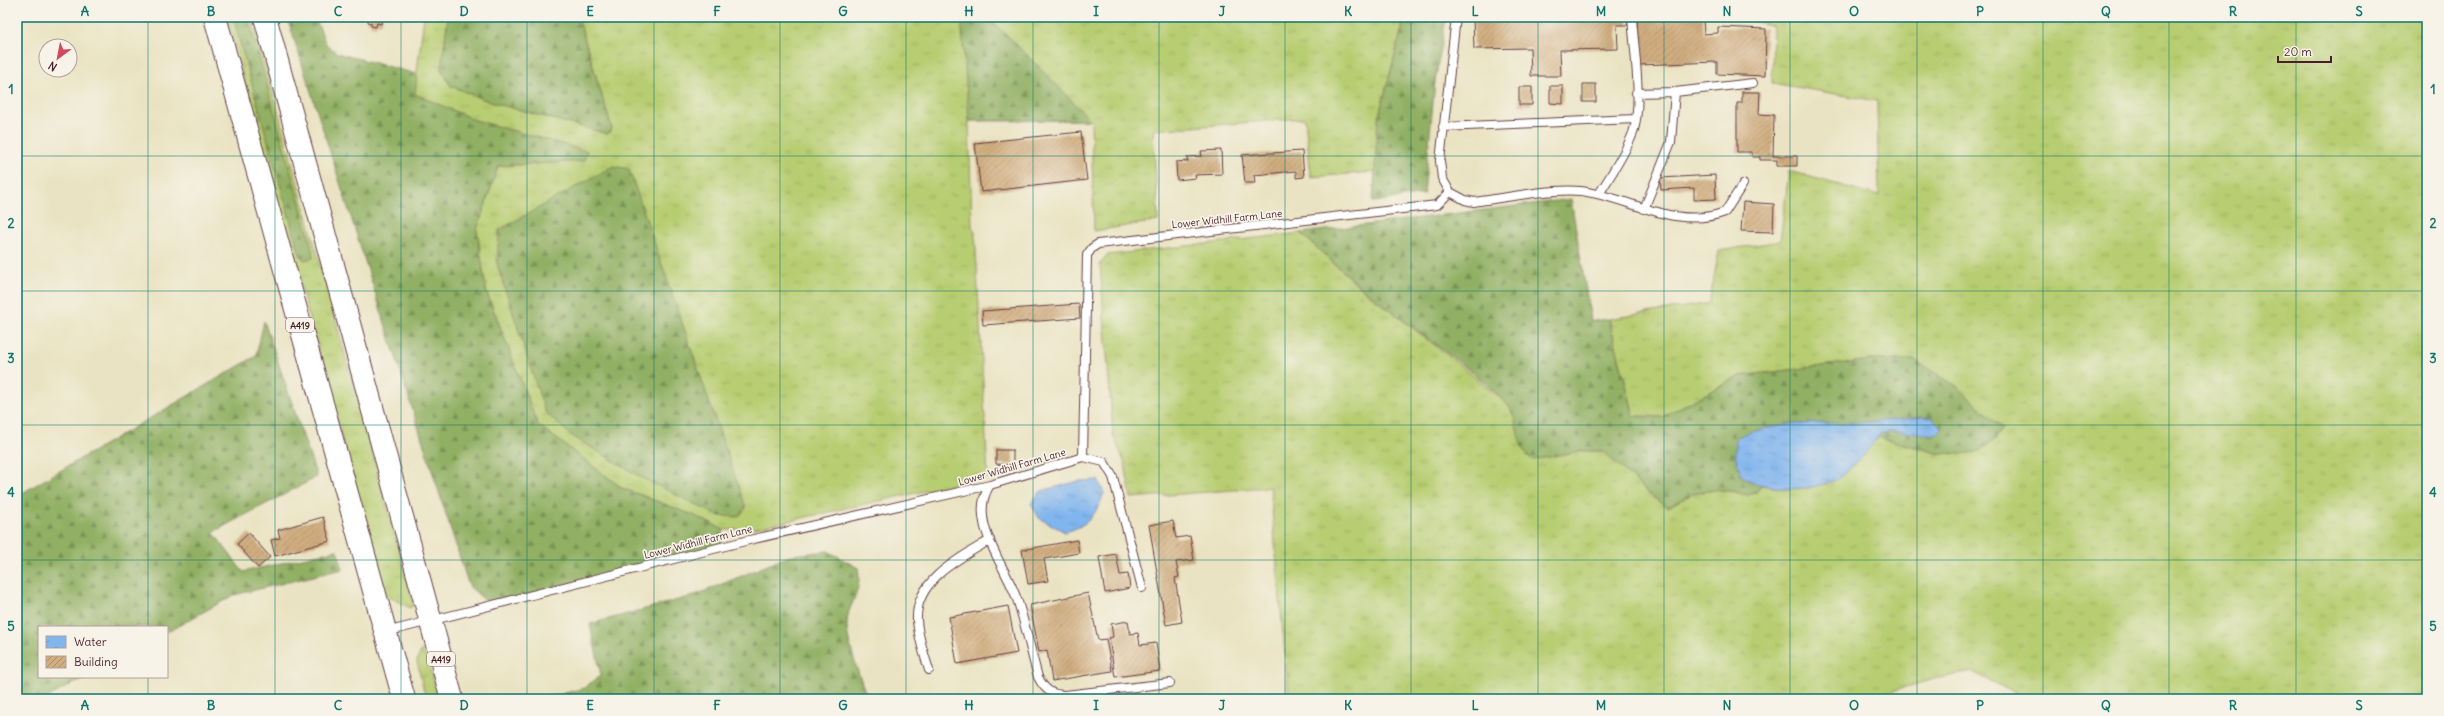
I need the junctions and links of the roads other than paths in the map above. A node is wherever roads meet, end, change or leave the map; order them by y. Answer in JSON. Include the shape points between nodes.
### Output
{"nodes":[{"id":1,"x":215,"y":17,"type":"edge"},
{"id":2,"x":265,"y":17,"type":"edge"},
{"id":3,"x":1456,"y":17,"type":"edge"},
{"id":4,"x":1632,"y":17,"type":"edge"},
{"id":5,"x":1752,"y":83,"type":"dead end"},
{"id":6,"x":1675,"y":92,"type":"junction"},
{"id":7,"x":1636,"y":93,"type":"junction"},
{"id":8,"x":1636,"y":119,"type":"junction"},
{"id":9,"x":1443,"y":127,"type":"junction"},
{"id":10,"x":1743,"y":184,"type":"dead end"},
{"id":11,"x":1450,"y":192,"type":"junction"},
{"id":12,"x":1598,"y":194,"type":"junction"},
{"id":13,"x":1644,"y":209,"type":"junction"},
{"id":14,"x":1083,"y":457,"type":"junction"},
{"id":15,"x":990,"y":485,"type":"junction"},
{"id":16,"x":990,"y":540,"type":"junction"},
{"id":17,"x":1142,"y":588,"type":"dead end"},
{"id":18,"x":430,"y":619,"type":"junction"},
{"id":19,"x":386,"y":632,"type":"junction"},
{"id":20,"x":929,"y":670,"type":"dead end"},
{"id":21,"x":1170,"y":683,"type":"dead end"},
{"id":22,"x":404,"y":699,"type":"edge"},
{"id":23,"x":452,"y":699,"type":"edge"}],
"edges":[{"from":1,"to":19,"type":"highway","number":"A419"},
{"from":2,"to":18,"type":"highway","number":"A419"},
{"from":3,"to":9,"type":"lane"},
{"from":4,"to":7,"type":"lane"},
{"from":5,"to":6,"type":"lane"},
{"from":6,"to":7,"type":"lane"},
{"from":6,"to":13,"type":"lane","via":[[1671,142]]},
{"from":7,"to":8,"type":"lane"},
{"from":8,"to":9,"type":"lane"},
{"from":8,"to":12,"type":"lane","via":[[1624,151]]},
{"from":9,"to":11,"type":"lane","via":[[1440,160],[1442,178]]},
{"from":10,"to":13,"type":"lane","via":[[1730,207],[1717,215],[1684,217]]},
{"from":11,"to":12,"type":"lane","via":[[1474,202],[1563,191]]},
{"from":11,"to":14,"type":"lane","name":"Lower Widhill Farm Lane","via":[[1437,204],[1310,221],[1121,240],[1098,244],[1092,248],[1087,255],[1085,295]]},
{"from":12,"to":13,"type":"lane"},
{"from":14,"to":15,"type":"lane","name":"Lower Widhill Farm Lane"},
{"from":14,"to":17,"type":"lane","via":[[1104,462],[1113,477]]},
{"from":15,"to":16,"type":"lane","via":[[983,495],[981,506]]},
{"from":15,"to":18,"type":"lane","name":"Lower Widhill Farm Lane","via":[[745,541]]},
{"from":16,"to":20,"type":"lane","via":[[940,573],[923,593],[917,618]]},
{"from":16,"to":21,"type":"lane","via":[[1018,601],[1038,677],[1044,688],[1057,695],[1065,695]]},
{"from":18,"to":19,"type":"lane","name":"Lower Widhill Farm Lane"},
{"from":18,"to":23,"type":"highway","number":"A419"},
{"from":19,"to":22,"type":"highway","number":"A419"}]}
